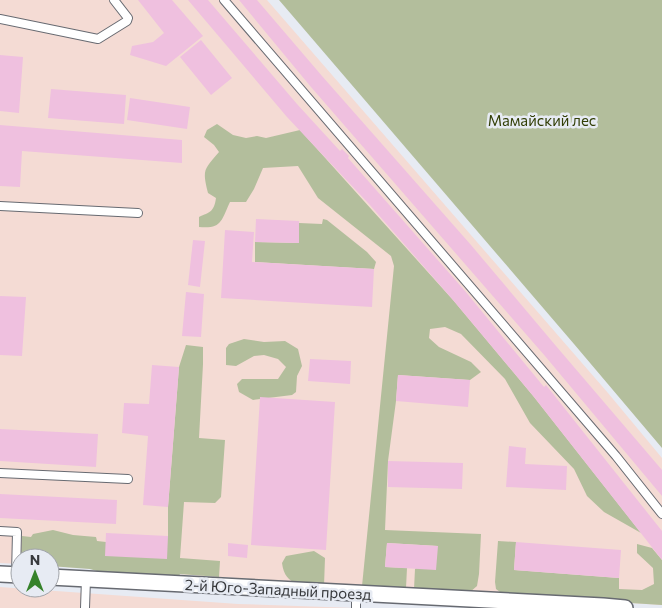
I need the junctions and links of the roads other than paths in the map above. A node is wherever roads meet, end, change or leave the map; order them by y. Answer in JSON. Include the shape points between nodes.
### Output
{"nodes":[{"id":1,"x":114,"y":0,"type":"edge"},
{"id":2,"x":224,"y":0,"type":"edge"},
{"id":3,"x":0,"y":19,"type":"edge"},
{"id":4,"x":0,"y":206,"type":"edge"},
{"id":5,"x":138,"y":213,"type":"dead end"},
{"id":6,"x":0,"y":473,"type":"edge"},
{"id":7,"x":128,"y":479,"type":"dead end"},
{"id":8,"x":662,"y":514,"type":"edge"},
{"id":9,"x":0,"y":531,"type":"edge"},
{"id":10,"x":17,"y":548,"type":"edge"},
{"id":11,"x":60,"y":578,"type":"edge"},
{"id":12,"x":86,"y":579,"type":"junction"},
{"id":13,"x":356,"y":601,"type":"edge"},
{"id":14,"x":578,"y":606,"type":"edge"},
{"id":15,"x":84,"y":608,"type":"edge"},
{"id":16,"x":625,"y":608,"type":"edge"}],
"edges":[{"from":1,"to":3,"type":"lane","via":[[127,21],[98,39]]},
{"from":2,"to":8,"type":"lane","via":[[610,448]]},
{"from":4,"to":5,"type":"lane"},
{"from":6,"to":7,"type":"lane"},
{"from":9,"to":10,"type":"lane","via":[[17,532]]},
{"from":11,"to":12,"type":"street","name":"2-й Юго-Западный проезд"},
{"from":12,"to":13,"type":"street","name":"2-й Юго-Западный проезд"},
{"from":12,"to":15,"type":"lane"},
{"from":13,"to":14,"type":"street","name":"2-й Юго-Западный проезд"},
{"from":14,"to":16,"type":"street","name":"2-й Юго-Западный проезд"}]}
